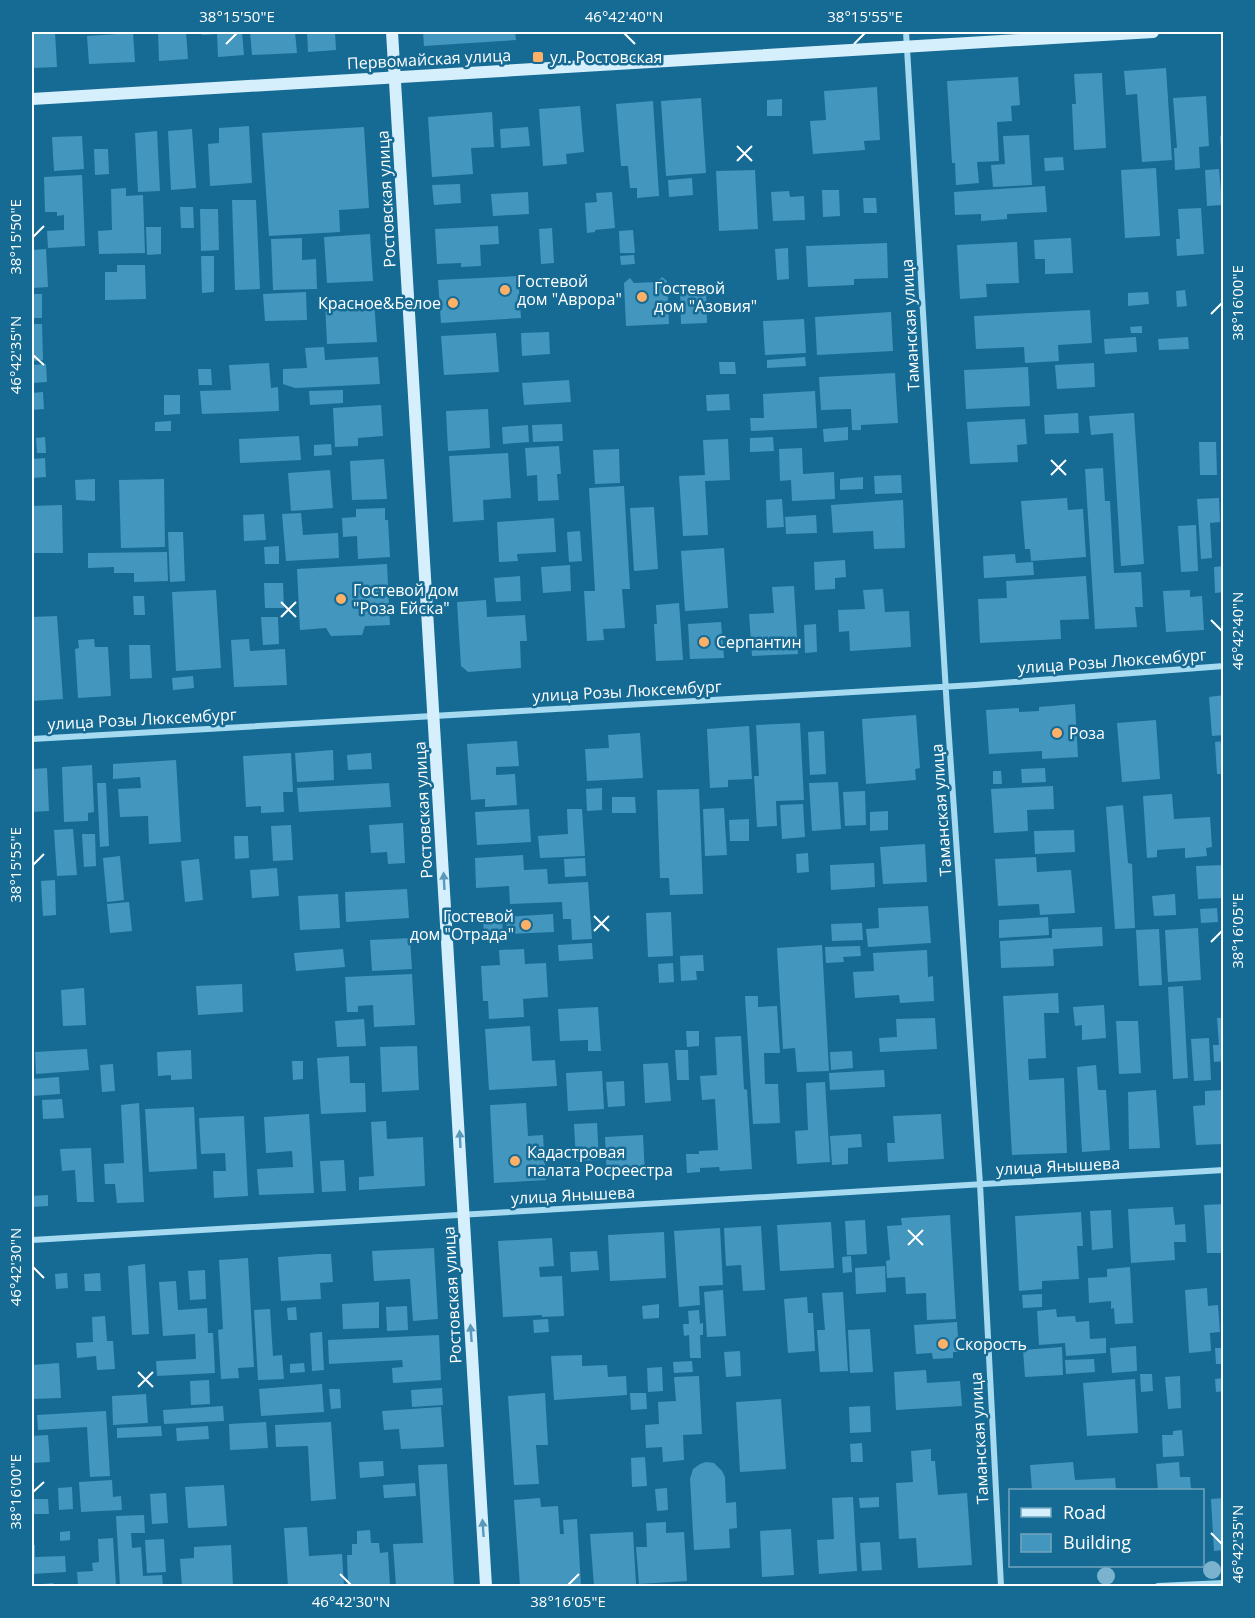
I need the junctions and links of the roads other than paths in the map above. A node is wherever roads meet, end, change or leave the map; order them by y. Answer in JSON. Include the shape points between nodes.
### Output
{"nodes":[{"id":1,"x":393,"y":32,"type":"edge"},
{"id":2,"x":906,"y":32,"type":"edge"},
{"id":3,"x":1153,"y":32,"type":"edge"},
{"id":4,"x":907,"y":46,"type":"junction"},
{"id":5,"x":396,"y":77,"type":"junction"},
{"id":6,"x":32,"y":99,"type":"edge"},
{"id":7,"x":1224,"y":666,"type":"edge"},
{"id":8,"x":946,"y":686,"type":"junction"},
{"id":9,"x":434,"y":716,"type":"junction"},
{"id":10,"x":32,"y":740,"type":"edge"},
{"id":11,"x":1224,"y":1170,"type":"edge"},
{"id":12,"x":980,"y":1185,"type":"junction"},
{"id":13,"x":464,"y":1215,"type":"junction"},
{"id":14,"x":32,"y":1240,"type":"edge"},
{"id":15,"x":1224,"y":1583,"type":"edge"},
{"id":16,"x":486,"y":1587,"type":"edge"},
{"id":17,"x":1001,"y":1587,"type":"edge"},
{"id":18,"x":1158,"y":1587,"type":"edge"}],
"edges":[{"from":1,"to":5,"type":"street","name":"Ростовская улица"},
{"from":2,"to":4,"type":"street","name":"Таманская улица"},
{"from":3,"to":4,"type":"street","name":"Первомайская улица"},
{"from":4,"to":5,"type":"street","name":"Первомайская улица"},
{"from":4,"to":8,"type":"street","name":"Таманская улица"},
{"from":5,"to":6,"type":"street","name":"Первомайская улица"},
{"from":5,"to":9,"type":"street","name":"Ростовская улица"},
{"from":7,"to":8,"type":"street","name":"улица Розы Люксембург"},
{"from":8,"to":9,"type":"street","name":"улица Розы Люксембург"},
{"from":8,"to":12,"type":"street","name":"Таманская улица"},
{"from":9,"to":10,"type":"street","name":"улица Розы Люксембург"},
{"from":13,"to":9,"type":"street","name":"Ростовская улица","one_way":true},
{"from":11,"to":12,"type":"street","name":"улица Янышева"},
{"from":12,"to":13,"type":"street","name":"улица Янышева"},
{"from":12,"to":17,"type":"street","name":"Таманская улица"},
{"from":13,"to":14,"type":"street","name":"улица Янышева"},
{"from":16,"to":13,"type":"street","name":"Ростовская улица","one_way":true},
{"from":15,"to":18,"type":"street"}]}
